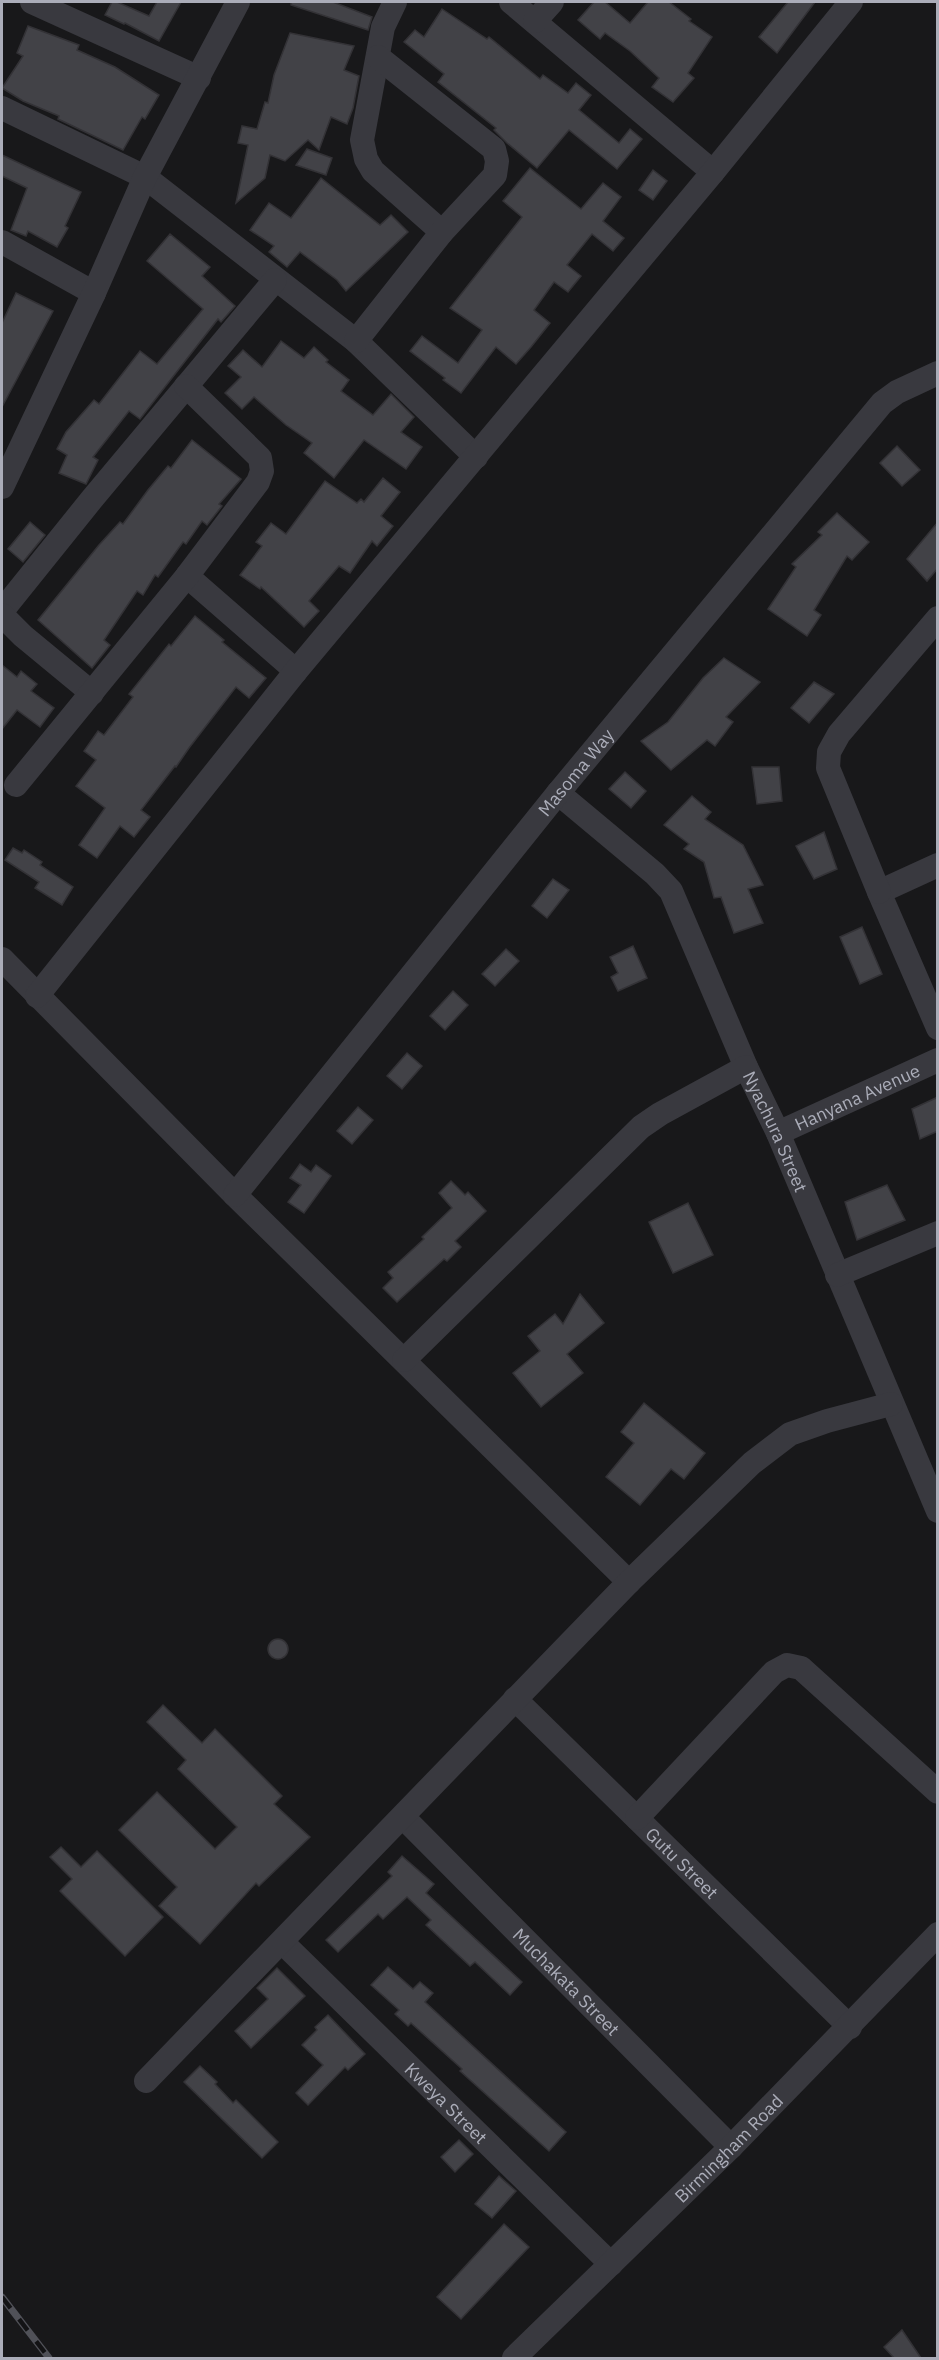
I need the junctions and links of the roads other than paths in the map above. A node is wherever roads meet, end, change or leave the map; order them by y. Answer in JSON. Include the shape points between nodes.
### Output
{"nodes":[{"id":1,"x":32,"y":2,"type":"edge"},
{"id":2,"x":238,"y":2,"type":"edge"},
{"id":3,"x":395,"y":2,"type":"edge"},
{"id":4,"x":511,"y":2,"type":"edge"},
{"id":5,"x":552,"y":2,"type":"edge"},
{"id":6,"x":850,"y":2,"type":"edge"},
{"id":7,"x":62,"y":9,"type":"edge"},
{"id":8,"x":535,"y":21,"type":"junction"},
{"id":9,"x":378,"y":57,"type":"junction"},
{"id":10,"x":199,"y":78,"type":"junction"},
{"id":11,"x":2,"y":108,"type":"edge"},
{"id":12,"x":713,"y":172,"type":"junction"},
{"id":13,"x":145,"y":177,"type":"junction"},
{"id":14,"x":442,"y":232,"type":"junction"},
{"id":15,"x":2,"y":242,"type":"edge"},
{"id":16,"x":275,"y":280,"type":"junction"},
{"id":17,"x":94,"y":293,"type":"junction"},
{"id":18,"x":356,"y":341,"type":"junction"},
{"id":19,"x":938,"y":373,"type":"edge"},
{"id":20,"x":186,"y":386,"type":"junction"},
{"id":21,"x":476,"y":456,"type":"junction"},
{"id":22,"x":2,"y":487,"type":"edge"},
{"id":23,"x":187,"y":576,"type":"junction"},
{"id":24,"x":2,"y":613,"type":"edge"},
{"id":25,"x":938,"y":618,"type":"edge"},
{"id":26,"x":296,"y":671,"type":"junction"},
{"id":27,"x":92,"y":693,"type":"junction"},
{"id":28,"x":16,"y":785,"type":"dead end"},
{"id":29,"x":558,"y":793,"type":"junction"},
{"id":30,"x":938,"y":865,"type":"edge"},
{"id":31,"x":879,"y":892,"type":"junction"},
{"id":32,"x":2,"y":959,"type":"edge"},
{"id":33,"x":37,"y":996,"type":"junction"},
{"id":34,"x":938,"y":1028,"type":"edge"},
{"id":35,"x":938,"y":1060,"type":"edge"},
{"id":36,"x":746,"y":1067,"type":"junction"},
{"id":37,"x":778,"y":1133,"type":"junction"},
{"id":38,"x":235,"y":1195,"type":"junction"},
{"id":39,"x":938,"y":1233,"type":"edge"},
{"id":40,"x":837,"y":1275,"type":"junction"},
{"id":41,"x":404,"y":1360,"type":"junction"},
{"id":42,"x":891,"y":1404,"type":"junction"},
{"id":43,"x":938,"y":1511,"type":"edge"},
{"id":44,"x":628,"y":1582,"type":"junction"},
{"id":45,"x":515,"y":1700,"type":"junction"},
{"id":46,"x":938,"y":1792,"type":"edge"},
{"id":47,"x":403,"y":1816,"type":"junction"},
{"id":48,"x":637,"y":1818,"type":"junction"},
{"id":49,"x":938,"y":1934,"type":"edge"},
{"id":50,"x":282,"y":1942,"type":"junction"},
{"id":51,"x":850,"y":2026,"type":"junction"},
{"id":52,"x":146,"y":2080,"type":"dead end"},
{"id":53,"x":731,"y":2146,"type":"junction"},
{"id":54,"x":611,"y":2264,"type":"junction"},
{"id":55,"x":514,"y":2358,"type":"edge"}],
"edges":[{"from":1,"to":7,"type":"street"},
{"from":2,"to":10,"type":"street"},
{"from":3,"to":9,"type":"street","via":[[383,27]]},
{"from":4,"to":8,"type":"street"},
{"from":5,"to":8,"type":"street"},
{"from":6,"to":12,"type":"street"},
{"from":7,"to":10,"type":"street"},
{"from":8,"to":12,"type":"street"},
{"from":9,"to":14,"type":"street","via":[[362,140],[366,159],[373,171]]},
{"from":9,"to":14,"type":"street","via":[[494,149],[495,175]]},
{"from":10,"to":13,"type":"street"},
{"from":11,"to":13,"type":"street"},
{"from":12,"to":21,"type":"street"},
{"from":13,"to":16,"type":"street"},
{"from":13,"to":17,"type":"street"},
{"from":14,"to":18,"type":"street"},
{"from":15,"to":17,"type":"street"},
{"from":16,"to":18,"type":"street"},
{"from":16,"to":20,"type":"street"},
{"from":17,"to":22,"type":"street"},
{"from":18,"to":21,"type":"street"},
{"from":19,"to":29,"type":"street","name":"Masoma Way","via":[[882,403]]},
{"from":20,"to":23,"type":"street","via":[[260,458],[262,471],[258,482]]},
{"from":20,"to":24,"type":"street"},
{"from":21,"to":26,"type":"street"},
{"from":23,"to":26,"type":"street"},
{"from":23,"to":27,"type":"street"},
{"from":24,"to":27,"type":"street","via":[[23,636]]},
{"from":25,"to":31,"type":"street","via":[[829,752],[828,768]]},
{"from":26,"to":33,"type":"street"},
{"from":27,"to":28,"type":"street"},
{"from":29,"to":36,"type":"street","name":"Nyachura Street","via":[[656,874],[671,891]]},
{"from":29,"to":38,"type":"street","name":"Masoma Way"},
{"from":30,"to":31,"type":"street"},
{"from":31,"to":34,"type":"street"},
{"from":32,"to":33,"type":"street"},
{"from":33,"to":38,"type":"street"},
{"from":35,"to":37,"type":"street","name":"Hanyana Avenue"},
{"from":36,"to":37,"type":"street","name":"Nyachura Street"},
{"from":36,"to":41,"type":"street","via":[[641,1127]]},
{"from":37,"to":40,"type":"street","name":"Nyachura Street"},
{"from":38,"to":41,"type":"street"},
{"from":39,"to":40,"type":"street"},
{"from":40,"to":42,"type":"street","name":"Nyachura Street"},
{"from":41,"to":44,"type":"street"},
{"from":42,"to":43,"type":"street","name":"Nyachura Street"},
{"from":42,"to":44,"type":"street","via":[[790,1434],[752,1463]]},
{"from":44,"to":45,"type":"street"},
{"from":45,"to":47,"type":"street"},
{"from":45,"to":48,"type":"street","name":"Gutu Street"},
{"from":46,"to":48,"type":"street","via":[[801,1668],[787,1665],[774,1672]]},
{"from":47,"to":50,"type":"street"},
{"from":47,"to":53,"type":"street","name":"Muchakata Street"},
{"from":48,"to":51,"type":"street","name":"Gutu Street"},
{"from":49,"to":51,"type":"street","name":"Birmingham Road"},
{"from":50,"to":52,"type":"street"},
{"from":50,"to":54,"type":"street","name":"Kweya Street"},
{"from":51,"to":53,"type":"street","name":"Birmingham Road"},
{"from":53,"to":54,"type":"street","name":"Birmingham Road"},
{"from":54,"to":55,"type":"street","name":"Birmingham Road"}]}
